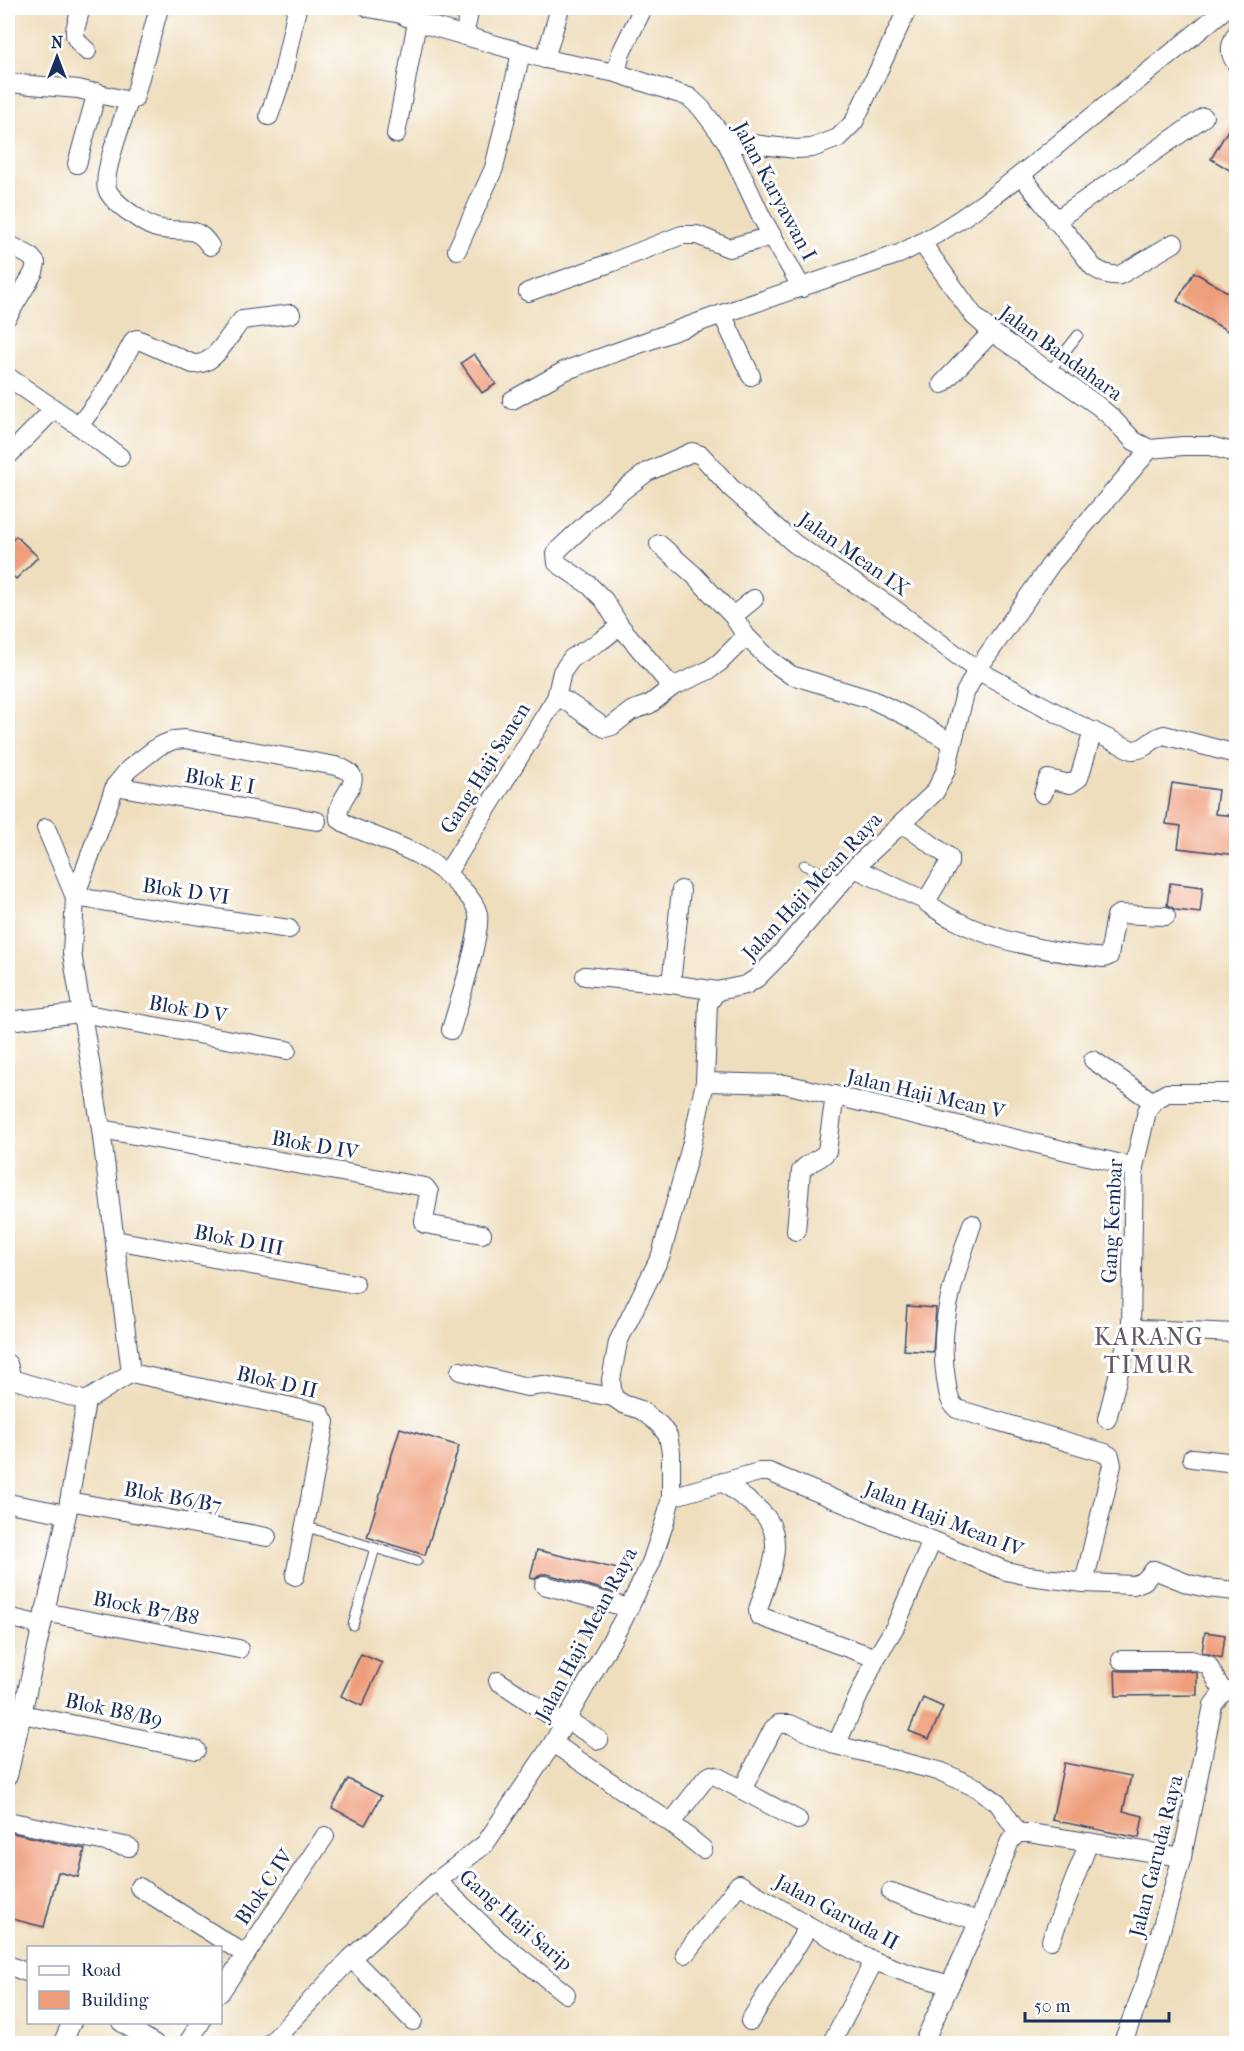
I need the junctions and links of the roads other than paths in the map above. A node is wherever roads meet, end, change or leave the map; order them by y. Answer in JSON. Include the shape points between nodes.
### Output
{"nodes":[{"id":1,"x":79,"y":8,"type":"edge"},
{"id":2,"x":159,"y":8,"type":"edge"},
{"id":3,"x":297,"y":8,"type":"edge"},
{"id":4,"x":369,"y":8,"type":"edge"},
{"id":5,"x":470,"y":8,"type":"edge"},
{"id":6,"x":560,"y":8,"type":"edge"},
{"id":7,"x":643,"y":8,"type":"edge"},
{"id":8,"x":908,"y":8,"type":"edge"},
{"id":9,"x":1226,"y":8,"type":"edge"},
{"id":10,"x":407,"y":15,"type":"edge"},
{"id":11,"x":1236,"y":34,"type":"edge"},
{"id":12,"x":464,"y":36,"type":"junction"},
{"id":13,"x":87,"y":51,"type":"dead end"},
{"id":14,"x":521,"y":52,"type":"junction"},
{"id":15,"x":545,"y":59,"type":"junction"},
{"id":16,"x":1236,"y":63,"type":"edge"},
{"id":17,"x":616,"y":73,"type":"junction"},
{"id":18,"x":8,"y":83,"type":"edge"},
{"id":19,"x":97,"y":92,"type":"junction"},
{"id":20,"x":129,"y":101,"type":"junction"},
{"id":21,"x":269,"y":116,"type":"dead end"},
{"id":22,"x":1204,"y":117,"type":"dead end"},
{"id":23,"x":396,"y":134,"type":"dead end"},
{"id":24,"x":726,"y":141,"type":"junction"},
{"id":25,"x":77,"y":164,"type":"dead end"},
{"id":26,"x":1021,"y":175,"type":"junction"},
{"id":27,"x":1055,"y":221,"type":"junction"},
{"id":28,"x":772,"y":236,"type":"junction"},
{"id":29,"x":922,"y":243,"type":"junction"},
{"id":30,"x":1174,"y":243,"type":"dead end"},
{"id":31,"x":8,"y":244,"type":"edge"},
{"id":32,"x":210,"y":246,"type":"dead end"},
{"id":33,"x":457,"y":250,"type":"dead end"},
{"id":34,"x":802,"y":288,"type":"junction"},
{"id":35,"x":528,"y":292,"type":"dead end"},
{"id":36,"x":291,"y":314,"type":"dead end"},
{"id":37,"x":722,"y":314,"type":"junction"},
{"id":38,"x":8,"y":316,"type":"edge"},
{"id":39,"x":992,"y":332,"type":"junction"},
{"id":40,"x":1078,"y":335,"type":"dead end"},
{"id":41,"x":1049,"y":372,"type":"junction"},
{"id":42,"x":751,"y":376,"type":"dead end"},
{"id":43,"x":8,"y":377,"type":"edge"},
{"id":44,"x":942,"y":384,"type":"dead end"},
{"id":45,"x":512,"y":400,"type":"dead end"},
{"id":46,"x":54,"y":409,"type":"junction"},
{"id":47,"x":79,"y":426,"type":"junction"},
{"id":48,"x":1150,"y":449,"type":"junction"},
{"id":49,"x":1236,"y":453,"type":"edge"},
{"id":50,"x":8,"y":456,"type":"edge"},
{"id":51,"x":120,"y":457,"type":"dead end"},
{"id":52,"x":658,"y":544,"type":"dead end"},
{"id":53,"x":754,"y":599,"type":"dead end"},
{"id":54,"x":733,"y":616,"type":"junction"},
{"id":55,"x":620,"y":626,"type":"junction"},
{"id":56,"x":746,"y":636,"type":"junction"},
{"id":57,"x":985,"y":674,"type":"junction"},
{"id":58,"x":672,"y":687,"type":"junction"},
{"id":59,"x":556,"y":698,"type":"junction"},
{"id":60,"x":1093,"y":731,"type":"junction"},
{"id":61,"x":952,"y":743,"type":"junction"},
{"id":62,"x":1236,"y":754,"type":"edge"},
{"id":63,"x":115,"y":786,"type":"junction"},
{"id":64,"x":1043,"y":794,"type":"dead end"},
{"id":65,"x":318,"y":821,"type":"dead end"},
{"id":66,"x":902,"y":823,"type":"junction"},
{"id":67,"x":46,"y":828,"type":"dead end"},
{"id":68,"x":804,"y":865,"type":"dead end"},
{"id":69,"x":447,"y":873,"type":"junction"},
{"id":70,"x":848,"y":875,"type":"junction"},
{"id":71,"x":681,"y":890,"type":"dead end"},
{"id":72,"x":75,"y":897,"type":"junction"},
{"id":73,"x":926,"y":901,"type":"junction"},
{"id":74,"x":1166,"y":916,"type":"dead end"},
{"id":75,"x":290,"y":929,"type":"dead end"},
{"id":76,"x":585,"y":976,"type":"dead end"},
{"id":77,"x":671,"y":984,"type":"junction"},
{"id":78,"x":717,"y":991,"type":"junction"},
{"id":79,"x":81,"y":1013,"type":"junction"},
{"id":80,"x":8,"y":1021,"type":"edge"},
{"id":81,"x":451,"y":1030,"type":"dead end"},
{"id":82,"x":287,"y":1050,"type":"dead end"},
{"id":83,"x":1093,"y":1060,"type":"dead end"},
{"id":84,"x":705,"y":1082,"type":"junction"},
{"id":85,"x":1236,"y":1093,"type":"edge"},
{"id":86,"x":835,"y":1095,"type":"junction"},
{"id":87,"x":1152,"y":1102,"type":"junction"},
{"id":88,"x":101,"y":1130,"type":"junction"},
{"id":89,"x":1134,"y":1167,"type":"junction"},
{"id":90,"x":972,"y":1224,"type":"dead end"},
{"id":91,"x":796,"y":1231,"type":"dead end"},
{"id":92,"x":482,"y":1234,"type":"dead end"},
{"id":93,"x":115,"y":1240,"type":"junction"},
{"id":94,"x":355,"y":1284,"type":"dead end"},
{"id":95,"x":1131,"y":1324,"type":"junction"},
{"id":96,"x":1236,"y":1333,"type":"edge"},
{"id":97,"x":8,"y":1364,"type":"edge"},
{"id":98,"x":459,"y":1371,"type":"dead end"},
{"id":99,"x":131,"y":1373,"type":"junction"},
{"id":100,"x":613,"y":1397,"type":"junction"},
{"id":101,"x":86,"y":1401,"type":"junction"},
{"id":102,"x":1107,"y":1419,"type":"dead end"},
{"id":103,"x":1192,"y":1458,"type":"dead end"},
{"id":104,"x":1236,"y":1463,"type":"edge"},
{"id":105,"x":723,"y":1482,"type":"junction"},
{"id":106,"x":671,"y":1497,"type":"junction"},
{"id":107,"x":8,"y":1503,"type":"edge"},
{"id":108,"x":68,"y":1507,"type":"junction"},
{"id":109,"x":304,"y":1526,"type":"junction"},
{"id":110,"x":267,"y":1537,"type":"dead end"},
{"id":111,"x":932,"y":1541,"type":"junction"},
{"id":112,"x":375,"y":1548,"type":"junction"},
{"id":113,"x":417,"y":1561,"type":"dead end"},
{"id":114,"x":295,"y":1576,"type":"dead end"},
{"id":115,"x":1084,"y":1583,"type":"junction"},
{"id":116,"x":544,"y":1585,"type":"dead end"},
{"id":117,"x":1236,"y":1591,"type":"edge"},
{"id":118,"x":629,"y":1608,"type":"junction"},
{"id":119,"x":8,"y":1617,"type":"edge"},
{"id":120,"x":42,"y":1618,"type":"junction"},
{"id":121,"x":353,"y":1625,"type":"dead end"},
{"id":122,"x":239,"y":1649,"type":"dead end"},
{"id":123,"x":876,"y":1658,"type":"junction"},
{"id":124,"x":1121,"y":1660,"type":"dead end"},
{"id":125,"x":498,"y":1681,"type":"dead end"},
{"id":126,"x":1230,"y":1691,"type":"edge"},
{"id":127,"x":16,"y":1722,"type":"edge"},
{"id":128,"x":566,"y":1722,"type":"junction"},
{"id":129,"x":599,"y":1740,"type":"dead end"},
{"id":130,"x":554,"y":1743,"type":"junction"},
{"id":131,"x":836,"y":1745,"type":"junction"},
{"id":132,"x":196,"y":1750,"type":"dead end"},
{"id":133,"x":8,"y":1776,"type":"edge"},
{"id":134,"x":742,"y":1790,"type":"junction"},
{"id":135,"x":798,"y":1820,"type":"dead end"},
{"id":136,"x":8,"y":1821,"type":"edge"},
{"id":137,"x":671,"y":1823,"type":"junction"},
{"id":138,"x":1018,"y":1833,"type":"junction"},
{"id":139,"x":325,"y":1836,"type":"dead end"},
{"id":140,"x":1089,"y":1842,"type":"junction"},
{"id":141,"x":129,"y":1847,"type":"dead end"},
{"id":142,"x":703,"y":1849,"type":"dead end"},
{"id":143,"x":1182,"y":1857,"type":"junction"},
{"id":144,"x":437,"y":1881,"type":"junction"},
{"id":145,"x":140,"y":1887,"type":"dead end"},
{"id":146,"x":891,"y":1892,"type":"dead end"},
{"id":147,"x":979,"y":1921,"type":"junction"},
{"id":148,"x":809,"y":1926,"type":"junction"},
{"id":149,"x":1051,"y":1940,"type":"dead end"},
{"id":150,"x":685,"y":1954,"type":"dead end"},
{"id":151,"x":246,"y":1955,"type":"junction"},
{"id":152,"x":351,"y":1958,"type":"junction"},
{"id":153,"x":874,"y":1961,"type":"junction"},
{"id":154,"x":8,"y":1965,"type":"edge"},
{"id":155,"x":27,"y":1973,"type":"edge"},
{"id":156,"x":950,"y":1985,"type":"junction"},
{"id":157,"x":222,"y":1990,"type":"edge"},
{"id":158,"x":566,"y":1994,"type":"dead end"},
{"id":159,"x":750,"y":2020,"type":"dead end"},
{"id":160,"x":413,"y":2022,"type":"dead end"},
{"id":161,"x":71,"y":2024,"type":"edge"},
{"id":162,"x":124,"y":2024,"type":"edge"},
{"id":163,"x":200,"y":2024,"type":"edge"},
{"id":164,"x":62,"y":2043,"type":"edge"},
{"id":165,"x":155,"y":2043,"type":"edge"},
{"id":166,"x":187,"y":2043,"type":"edge"},
{"id":167,"x":270,"y":2043,"type":"edge"},
{"id":168,"x":831,"y":2043,"type":"edge"},
{"id":169,"x":923,"y":2043,"type":"edge"},
{"id":170,"x":1122,"y":2043,"type":"edge"}],
"edges":[{"from":1,"to":13,"type":"street","via":[[74,36]]},
{"from":2,"to":20,"type":"street","via":[[134,99]]},
{"from":3,"to":21,"type":"street","via":[[282,78]]},
{"from":4,"to":10,"type":"street","name":"Jalan Karyawan I"},
{"from":5,"to":12,"type":"street"},
{"from":6,"to":15,"type":"street"},
{"from":7,"to":17,"type":"street"},
{"from":8,"to":24,"type":"street","via":[[854,122],[838,138],[812,148],[796,149]]},
{"from":9,"to":26,"type":"street"},
{"from":10,"to":12,"type":"street","name":"Jalan Karyawan I"},
{"from":10,"to":23,"type":"street"},
{"from":11,"to":16,"type":"street","via":[[1230,52]]},
{"from":12,"to":14,"type":"street","name":"Jalan Karyawan I"},
{"from":14,"to":15,"type":"street","name":"Jalan Karyawan I"},
{"from":14,"to":33,"type":"street","via":[[494,168]]},
{"from":15,"to":17,"type":"street","name":"Jalan Karyawan I"},
{"from":17,"to":24,"type":"street","name":"Jalan Karyawan I","via":[[689,97]]},
{"from":18,"to":19,"type":"street"},
{"from":19,"to":20,"type":"street"},
{"from":19,"to":25,"type":"street"},
{"from":20,"to":32,"type":"street","via":[[106,173],[110,195],[145,223],[161,230],[192,230]]},
{"from":22,"to":27,"type":"street"},
{"from":24,"to":28,"type":"street","name":"Jalan Karyawan I"},
{"from":26,"to":27,"type":"street"},
{"from":26,"to":29,"type":"street"},
{"from":27,"to":30,"type":"street","via":[[1093,267],[1110,276],[1120,275]]},
{"from":28,"to":34,"type":"street","name":"Jalan Karyawan I"},
{"from":28,"to":35,"type":"street","via":[[729,248],[697,235],[682,235]]},
{"from":29,"to":34,"type":"street"},
{"from":29,"to":39,"type":"street","name":"Jalan Bandahara","via":[[974,316]]},
{"from":31,"to":38,"type":"street","via":[[36,263]]},
{"from":34,"to":37,"type":"street"},
{"from":36,"to":47,"type":"street","via":[[242,320],[213,358],[201,365],[134,340],[108,387]]},
{"from":37,"to":42,"type":"street"},
{"from":37,"to":45,"type":"street","via":[[564,371]]},
{"from":39,"to":41,"type":"street","name":"Jalan Bandahara"},
{"from":39,"to":44,"type":"street"},
{"from":40,"to":41,"type":"lane"},
{"from":41,"to":48,"type":"street","name":"Jalan Bandahara","via":[[1112,417],[1134,441]]},
{"from":43,"to":46,"type":"street"},
{"from":46,"to":47,"type":"street"},
{"from":46,"to":50,"type":"street"},
{"from":47,"to":51,"type":"street"},
{"from":48,"to":49,"type":"street","via":[[1210,446]]},
{"from":48,"to":57,"type":"street","name":"Jalan Haji Mean Raya","via":[[1051,564]]},
{"from":52,"to":54,"type":"street"},
{"from":53,"to":54,"type":"street"},
{"from":54,"to":56,"type":"street"},
{"from":55,"to":57,"type":"street","name":"Jalan Mean IX","via":[[604,600],[590,585],[557,563],[556,554],[618,494],[647,472],[692,452],[701,455],[730,488],[795,544]]},
{"from":55,"to":58,"type":"street"},
{"from":55,"to":59,"type":"street","via":[[572,658],[562,672]]},
{"from":56,"to":58,"type":"street","name":"Gang Haji Sanen","via":[[709,670]]},
{"from":56,"to":61,"type":"street","via":[[791,675],[873,700]]},
{"from":57,"to":60,"type":"street","name":"Jalan Mean IX"},
{"from":57,"to":61,"type":"street","name":"Jalan Haji Mean Raya","via":[[965,693]]},
{"from":58,"to":59,"type":"street","name":"Gang Haji Sanen","via":[[650,704],[605,728]]},
{"from":59,"to":69,"type":"street","name":"Gang Haji Sanen"},
{"from":60,"to":62,"type":"street","name":"Jalan Mean IX","via":[[1132,750],[1164,735]]},
{"from":60,"to":64,"type":"street","via":[[1079,778],[1070,784],[1048,779]]},
{"from":61,"to":66,"type":"street","name":"Jalan Haji Mean Raya","via":[[946,770],[935,792]]},
{"from":63,"to":65,"type":"street","name":"Blok E I"},
{"from":63,"to":69,"type":"street","via":[[129,769],[159,746],[185,739],[336,766],[352,776],[339,808],[339,819],[423,856]]},
{"from":63,"to":72,"type":"street"},
{"from":66,"to":70,"type":"street","name":"Jalan Haji Mean Raya"},
{"from":66,"to":73,"type":"street","via":[[949,857]]},
{"from":67,"to":72,"type":"street"},
{"from":68,"to":70,"type":"lane"},
{"from":69,"to":81,"type":"street","via":[[478,913],[478,931]]},
{"from":70,"to":73,"type":"street"},
{"from":70,"to":78,"type":"street","name":"Jalan Haji Mean Raya","via":[[757,978],[746,985]]},
{"from":71,"to":77,"type":"street"},
{"from":72,"to":75,"type":"street","name":"Blok D VI"},
{"from":72,"to":79,"type":"street","via":[[72,954]]},
{"from":73,"to":74,"type":"street","via":[[954,920],[988,934],[1104,958],[1108,956],[1116,916]]},
{"from":76,"to":77,"type":"street"},
{"from":77,"to":78,"type":"street"},
{"from":78,"to":84,"type":"street","via":[[708,1004]]},
{"from":79,"to":80,"type":"street","name":"Blok D V"},
{"from":79,"to":82,"type":"street","name":"Blok D V"},
{"from":79,"to":88,"type":"street"},
{"from":83,"to":87,"type":"street"},
{"from":84,"to":86,"type":"street","name":"Jalan Haji Mean V","via":[[785,1084]]},
{"from":84,"to":100,"type":"street","via":[[661,1256],[618,1342],[611,1380]]},
{"from":85,"to":87,"type":"street","via":[[1167,1093]]},
{"from":86,"to":89,"type":"street","name":"Jalan Haji Mean V"},
{"from":86,"to":91,"type":"street","via":[[827,1151],[801,1170]]},
{"from":87,"to":89,"type":"street","name":"Gang Kembar"},
{"from":88,"to":92,"type":"street","name":"Blok D IV","via":[[425,1187],[429,1191],[425,1224]]},
{"from":88,"to":93,"type":"street"},
{"from":89,"to":95,"type":"street","name":"Gang Kembar"},
{"from":90,"to":115,"type":"street","via":[[944,1325],[943,1361],[952,1404],[957,1409],[1110,1456],[1112,1465]]},
{"from":93,"to":94,"type":"street","name":"Blok D III"},
{"from":93,"to":99,"type":"street"},
{"from":95,"to":96,"type":"street","via":[[1140,1329]]},
{"from":95,"to":102,"type":"street","name":"Gang Kembar"},
{"from":97,"to":101,"type":"street","via":[[15,1380]]},
{"from":98,"to":100,"type":"street","name":"Jalan Haji Mean Raya","via":[[527,1387],[543,1385]]},
{"from":99,"to":101,"type":"street"},
{"from":99,"to":109,"type":"street","name":"Blok D II","via":[[320,1413],[325,1422]]},
{"from":100,"to":106,"type":"street","name":"Jalan Haji Mean Raya","via":[[641,1410],[668,1436]]},
{"from":101,"to":108,"type":"street"},
{"from":103,"to":104,"type":"street"},
{"from":105,"to":106,"type":"street","name":"Jalan Haji Mean IV"},
{"from":105,"to":111,"type":"street","name":"Jalan Haji Mean IV","via":[[769,1472]]},
{"from":105,"to":123,"type":"street","via":[[766,1515],[772,1527],[775,1557],[759,1616]]},
{"from":106,"to":118,"type":"street","name":"Jalan Haji Mean Raya","via":[[651,1563]]},
{"from":107,"to":108,"type":"street","name":"Blok B6/B7"},
{"from":108,"to":110,"type":"street","name":"Blok B6/B7"},
{"from":108,"to":120,"type":"street"},
{"from":109,"to":112,"type":"lane"},
{"from":109,"to":114,"type":"street","name":"Blok D II"},
{"from":111,"to":115,"type":"street","name":"Jalan Haji Mean IV","via":[[1006,1570]]},
{"from":111,"to":123,"type":"street","via":[[895,1627]]},
{"from":112,"to":113,"type":"lane"},
{"from":112,"to":121,"type":"lane"},
{"from":115,"to":117,"type":"street","name":"Jalan Haji Mean IV","via":[[1140,1584],[1154,1570],[1189,1584]]},
{"from":116,"to":118,"type":"street"},
{"from":118,"to":128,"type":"street","name":"Jalan Haji Mean Raya"},
{"from":119,"to":120,"type":"street","name":"Block B7/B8"},
{"from":120,"to":122,"type":"street","name":"Block B7/B8"},
{"from":120,"to":127,"type":"street"},
{"from":123,"to":131,"type":"street"},
{"from":124,"to":126,"type":"street","via":[[1191,1660],[1208,1665]]},
{"from":125,"to":128,"type":"street"},
{"from":126,"to":143,"type":"street","name":"Jalan Garuda Raya","via":[[1213,1705]]},
{"from":127,"to":132,"type":"street","name":"Blok B8/B9"},
{"from":127,"to":133,"type":"street"},
{"from":128,"to":129,"type":"street"},
{"from":128,"to":130,"type":"street","name":"Jalan Haji Mean Raya"},
{"from":130,"to":137,"type":"street"},
{"from":130,"to":144,"type":"street","name":"Jalan Haji Mean Raya","via":[[485,1844]]},
{"from":131,"to":134,"type":"street","via":[[790,1724],[779,1724]]},
{"from":131,"to":138,"type":"street","via":[[942,1772],[977,1788],[998,1803]]},
{"from":134,"to":135,"type":"street"},
{"from":134,"to":137,"type":"street","via":[[711,1775]]},
{"from":136,"to":141,"type":"street"},
{"from":137,"to":142,"type":"street"},
{"from":138,"to":140,"type":"street"},
{"from":138,"to":147,"type":"street","via":[[1010,1841]]},
{"from":139,"to":151,"type":"street","name":"Blok C IV"},
{"from":140,"to":143,"type":"street"},
{"from":140,"to":149,"type":"street"},
{"from":143,"to":170,"type":"street","name":"Jalan Garuda Raya","via":[[1146,1982]]},
{"from":144,"to":152,"type":"street","name":"Jalan Haji Mean Raya"},
{"from":144,"to":158,"type":"street","name":"Gang Haji Sarip","via":[[498,1940]]},
{"from":145,"to":151,"type":"street"},
{"from":146,"to":147,"type":"street"},
{"from":147,"to":156,"type":"street"},
{"from":148,"to":150,"type":"street","name":"Jalan Garuda II","via":[[739,1884]]},
{"from":148,"to":153,"type":"street","name":"Jalan Garuda II"},
{"from":148,"to":159,"type":"street"},
{"from":151,"to":157,"type":"street","name":"Blok C IV"},
{"from":152,"to":160,"type":"street"},
{"from":152,"to":167,"type":"street","name":"Jalan Haji Mean Raya"},
{"from":153,"to":156,"type":"street","name":"Jalan Garuda II"},
{"from":153,"to":168,"type":"street"},
{"from":154,"to":155,"type":"street"},
{"from":156,"to":169,"type":"street"},
{"from":161,"to":164,"type":"street"},
{"from":162,"to":165,"type":"street"},
{"from":163,"to":166,"type":"street"}]}
